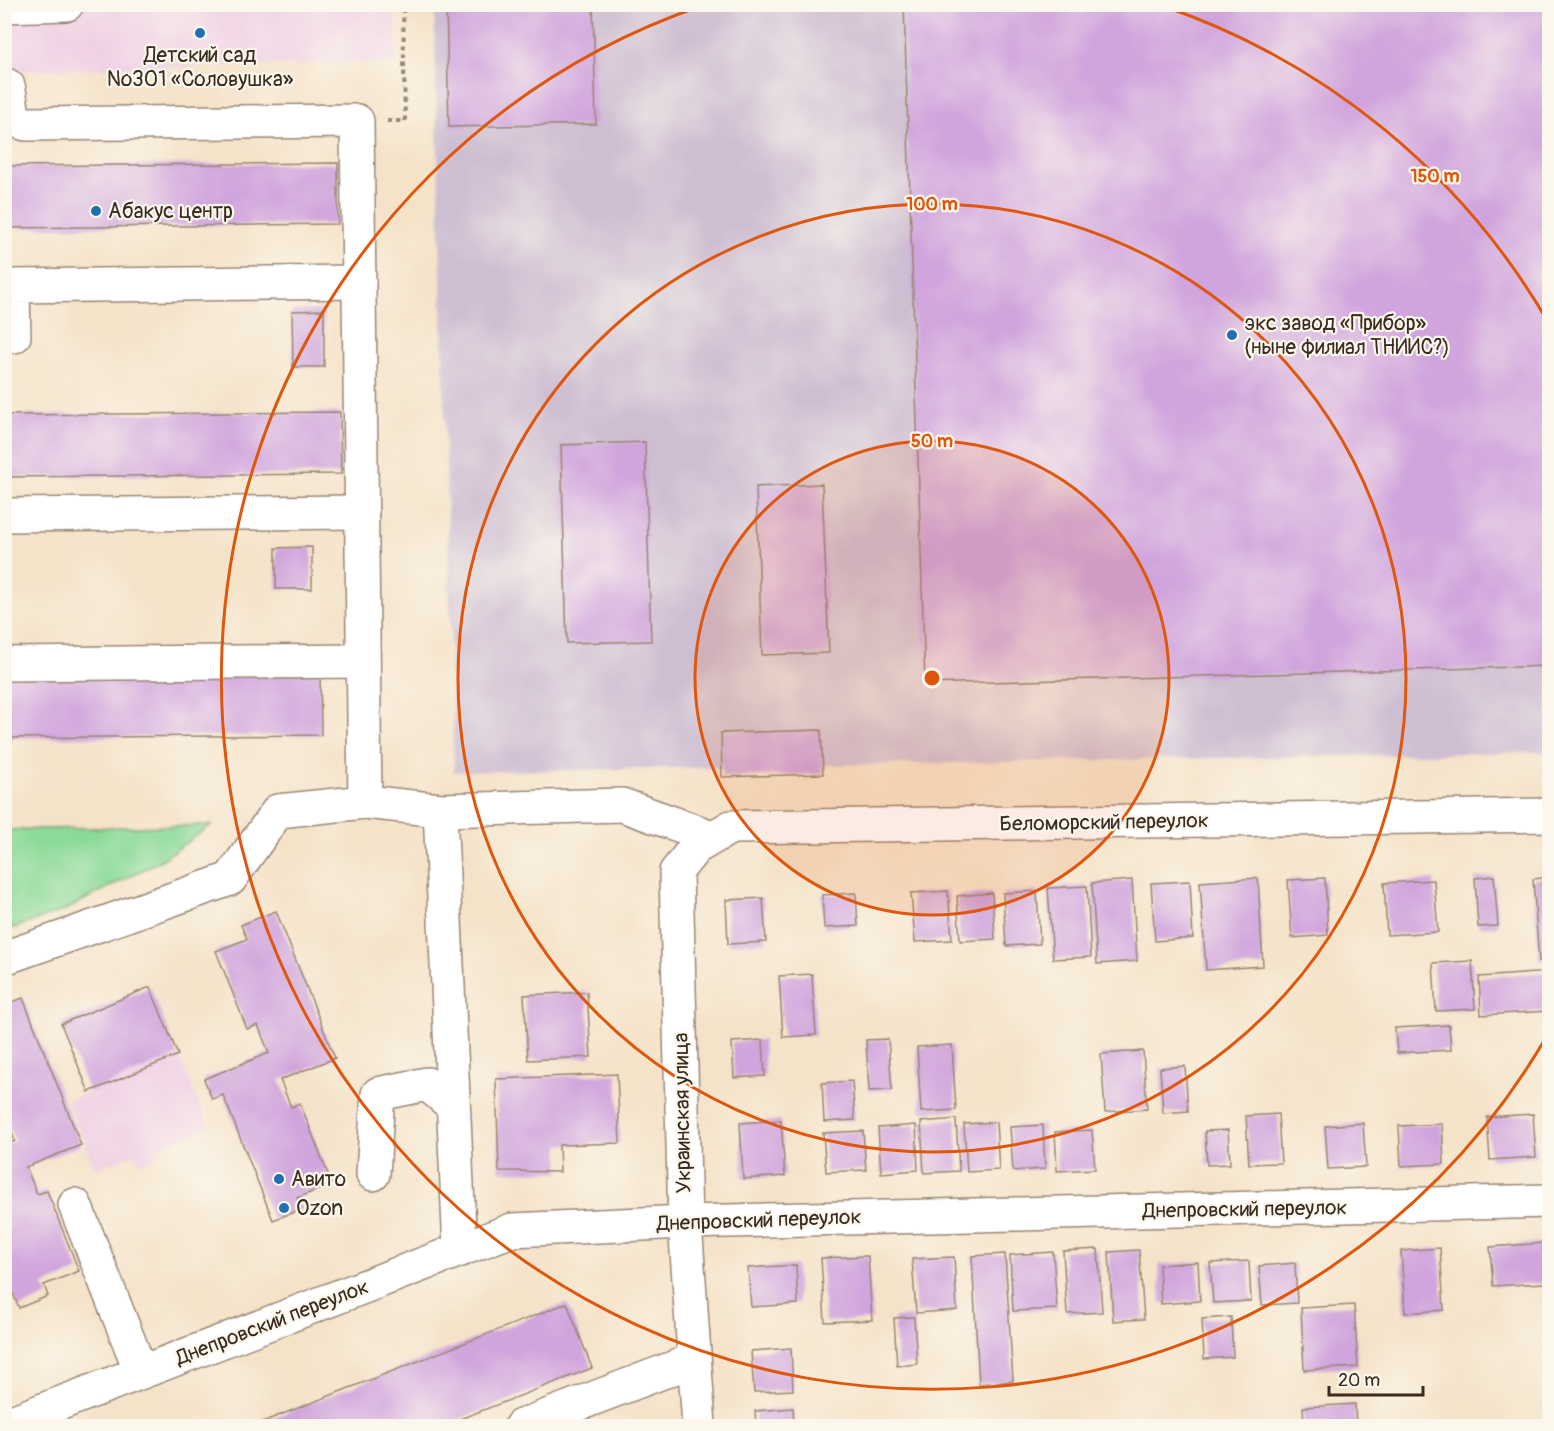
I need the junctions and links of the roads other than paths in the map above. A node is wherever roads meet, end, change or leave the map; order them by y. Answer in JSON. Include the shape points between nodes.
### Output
{"nodes":[{"id":1,"x":67,"y":4,"type":"edge"},
{"id":2,"x":4,"y":6,"type":"edge"},
{"id":3,"x":4,"y":84,"type":"edge"},
{"id":4,"x":359,"y":282,"type":"junction"},
{"id":5,"x":4,"y":336,"type":"edge"},
{"id":6,"x":362,"y":512,"type":"junction"},
{"id":7,"x":4,"y":515,"type":"edge"},
{"id":8,"x":363,"y":661,"type":"junction"},
{"id":9,"x":4,"y":664,"type":"edge"},
{"id":10,"x":365,"y":801,"type":"junction"},
{"id":11,"x":440,"y":810,"type":"junction"},
{"id":12,"x":1550,"y":815,"type":"edge"},
{"id":13,"x":712,"y":837,"type":"junction"},
{"id":14,"x":676,"y":872,"type":"joint"},
{"id":15,"x":4,"y":958,"type":"edge"},
{"id":16,"x":453,"y":1106,"type":"junction"},
{"id":17,"x":373,"y":1173,"type":"dead end"},
{"id":18,"x":1550,"y":1201,"type":"edge"},
{"id":19,"x":75,"y":1205,"type":"dead end"},
{"id":20,"x":685,"y":1222,"type":"junction"},
{"id":21,"x":460,"y":1250,"type":"junction"},
{"id":22,"x":694,"y":1360,"type":"junction"},
{"id":23,"x":141,"y":1372,"type":"junction"},
{"id":24,"x":4,"y":1425,"type":"edge"},
{"id":25,"x":521,"y":1426,"type":"edge"},
{"id":26,"x":699,"y":1426,"type":"edge"}],
"edges":[{"from":1,"to":2,"type":"street"},
{"from":3,"to":4,"type":"street","via":[[11,94],[16,120],[26,124],[357,121]]},
{"from":4,"to":5,"type":"street","via":[[14,286],[14,336]]},
{"from":4,"to":6,"type":"street"},
{"from":6,"to":7,"type":"street"},
{"from":6,"to":8,"type":"street"},
{"from":8,"to":9,"type":"street"},
{"from":8,"to":10,"type":"street"},
{"from":10,"to":11,"type":"street"},
{"from":10,"to":15,"type":"street","via":[[278,811],[230,879]]},
{"from":11,"to":13,"type":"street","via":[[622,805]]},
{"from":11,"to":16,"type":"street"},
{"from":12,"to":13,"type":"street","name":"Беломорский переулок","via":[[731,827]]},
{"from":13,"to":14,"type":"street","name":"Беломорский переулок","via":[[695,848]]},
{"from":14,"to":20,"type":"street","name":"Украинская улица"},
{"from":16,"to":17,"type":"street","via":[[427,1084],[378,1094]]},
{"from":16,"to":21,"type":"street"},
{"from":18,"to":20,"type":"street","name":"Днепровский переулок"},
{"from":19,"to":23,"type":"street"},
{"from":20,"to":21,"type":"street","name":"Днепровский переулок","via":[[512,1230]]},
{"from":20,"to":22,"type":"street","name":"Украинская улица"},
{"from":21,"to":23,"type":"street","name":"Днепровский переулок"},
{"from":22,"to":25,"type":"street"},
{"from":22,"to":26,"type":"street","name":"Украинская улица"},
{"from":23,"to":24,"type":"street","name":"Днепровский переулок"}]}
